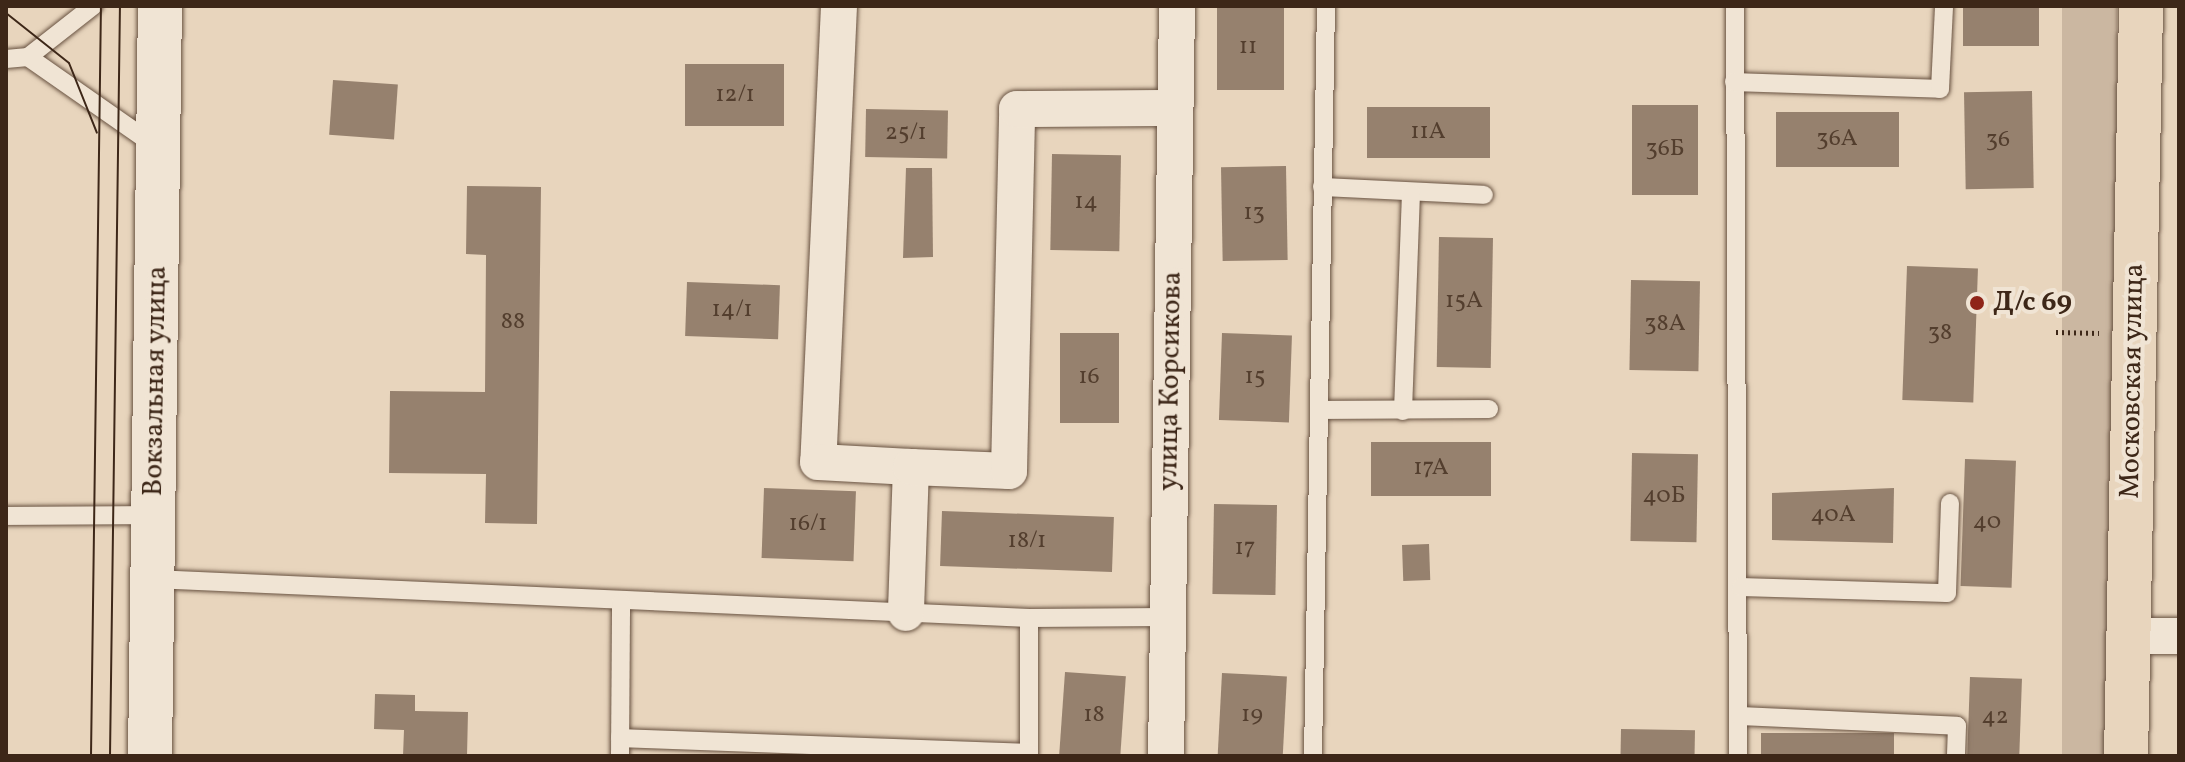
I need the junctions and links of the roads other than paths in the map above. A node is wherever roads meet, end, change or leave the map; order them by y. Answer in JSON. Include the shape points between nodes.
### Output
{"nodes":[{"id":1,"x":93,"y":6,"type":"edge"},
{"id":2,"x":160,"y":6,"type":"edge"},
{"id":3,"x":839,"y":6,"type":"edge"},
{"id":4,"x":1177,"y":6,"type":"edge"},
{"id":5,"x":1326,"y":6,"type":"edge"},
{"id":6,"x":1735,"y":6,"type":"edge"},
{"id":7,"x":1944,"y":6,"type":"edge"},
{"id":8,"x":2141,"y":6,"type":"edge"},
{"id":9,"x":28,"y":57,"type":"junction"},
{"id":10,"x":6,"y":59,"type":"edge"},
{"id":11,"x":1734,"y":82,"type":"junction"},
{"id":12,"x":1175,"y":108,"type":"junction"},
{"id":13,"x":159,"y":148,"type":"junction"},
{"id":14,"x":1322,"y":187,"type":"junction"},
{"id":15,"x":1411,"y":193,"type":"junction"},
{"id":16,"x":1484,"y":195,"type":"dead end"},
{"id":17,"x":1489,"y":409,"type":"dead end"},
{"id":18,"x":1321,"y":410,"type":"junction"},
{"id":19,"x":1403,"y":411,"type":"junction"},
{"id":20,"x":911,"y":467,"type":"junction"},
{"id":21,"x":1950,"y":503,"type":"dead end"},
{"id":22,"x":155,"y":515,"type":"junction"},
{"id":23,"x":6,"y":516,"type":"edge"},
{"id":24,"x":153,"y":579,"type":"junction"},
{"id":25,"x":1741,"y":587,"type":"junction"},
{"id":26,"x":621,"y":603,"type":"junction"},
{"id":27,"x":906,"y":613,"type":"junction"},
{"id":28,"x":1168,"y":617,"type":"junction"},
{"id":29,"x":1029,"y":618,"type":"junction"},
{"id":30,"x":2128,"y":636,"type":"junction"},
{"id":31,"x":2179,"y":636,"type":"edge"},
{"id":32,"x":1740,"y":716,"type":"junction"},
{"id":33,"x":620,"y":747,"type":"edge"},
{"id":34,"x":1029,"y":754,"type":"edge"},
{"id":35,"x":150,"y":756,"type":"edge"},
{"id":36,"x":1166,"y":756,"type":"edge"},
{"id":37,"x":1313,"y":756,"type":"edge"},
{"id":38,"x":1738,"y":756,"type":"edge"},
{"id":39,"x":1956,"y":756,"type":"edge"},
{"id":40,"x":2126,"y":756,"type":"edge"}],
"edges":[{"from":1,"to":9,"type":"lane"},
{"from":2,"to":13,"type":"main road","name":"Вокзальная улица"},
{"from":3,"to":20,"type":"street","via":[[818,462]]},
{"from":4,"to":12,"type":"street","name":"улица Корсикова"},
{"from":5,"to":14,"type":"lane"},
{"from":6,"to":11,"type":"lane"},
{"from":7,"to":11,"type":"lane","via":[[1940,89]]},
{"from":8,"to":30,"type":"main road","name":"Московская улица"},
{"from":9,"to":10,"type":"lane"},
{"from":9,"to":13,"type":"lane"},
{"from":11,"to":25,"type":"lane"},
{"from":12,"to":20,"type":"street","via":[[1017,109],[1009,471]]},
{"from":12,"to":28,"type":"street","name":"улица Корсикова"},
{"from":13,"to":22,"type":"main road","name":"Вокзальная улица"},
{"from":14,"to":15,"type":"lane"},
{"from":14,"to":18,"type":"lane"},
{"from":15,"to":16,"type":"lane"},
{"from":15,"to":19,"type":"lane"},
{"from":17,"to":19,"type":"lane"},
{"from":18,"to":19,"type":"lane"},
{"from":18,"to":37,"type":"lane"},
{"from":20,"to":27,"type":"street"},
{"from":21,"to":25,"type":"lane","via":[[1947,593]]},
{"from":22,"to":23,"type":"lane"},
{"from":22,"to":24,"type":"main road","name":"Вокзальная улица"},
{"from":24,"to":26,"type":"lane"},
{"from":24,"to":35,"type":"main road","name":"Вокзальная улица"},
{"from":25,"to":32,"type":"lane"},
{"from":26,"to":27,"type":"lane"},
{"from":26,"to":33,"type":"lane"},
{"from":27,"to":29,"type":"lane"},
{"from":28,"to":29,"type":"lane"},
{"from":28,"to":36,"type":"street","name":"улица Корсикова"},
{"from":29,"to":34,"type":"lane"},
{"from":30,"to":31,"type":"street"},
{"from":30,"to":40,"type":"main road","name":"Московская улица"},
{"from":32,"to":38,"type":"lane"},
{"from":32,"to":39,"type":"lane","via":[[1957,726]]},
{"from":33,"to":34,"type":"lane"}]}
